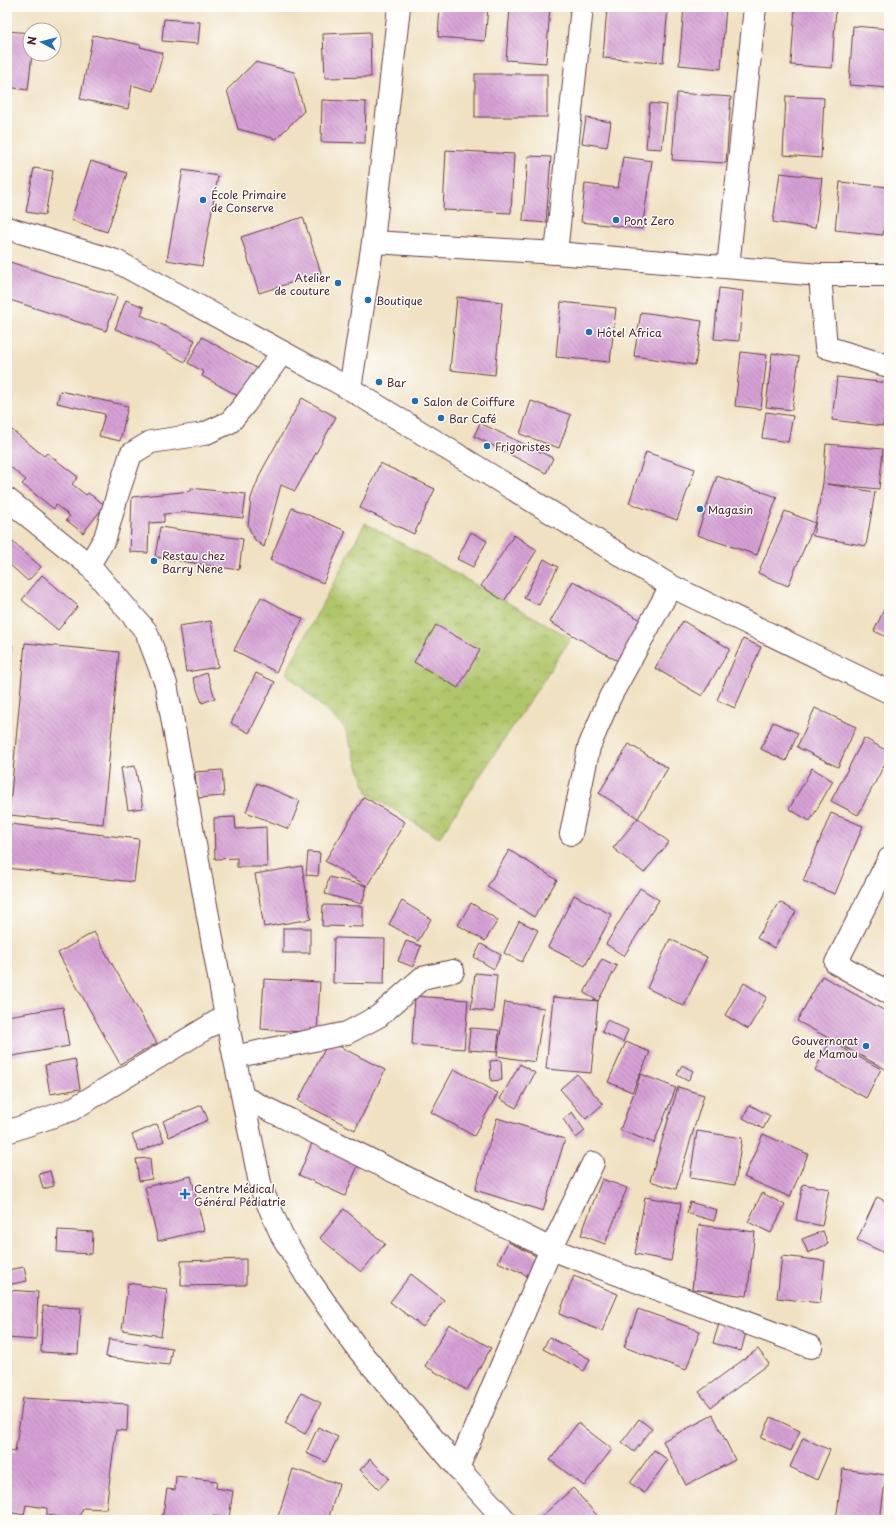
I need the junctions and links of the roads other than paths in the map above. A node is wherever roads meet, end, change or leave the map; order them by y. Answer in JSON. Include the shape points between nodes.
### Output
{"nodes":[{"id":1,"x":399,"y":7,"type":"edge"},
{"id":2,"x":582,"y":7,"type":"edge"},
{"id":3,"x":756,"y":7,"type":"edge"},
{"id":4,"x":7,"y":228,"type":"edge"},
{"id":5,"x":373,"y":242,"type":"junction"},
{"id":6,"x":556,"y":253,"type":"junction"},
{"id":7,"x":728,"y":266,"type":"junction"},
{"id":8,"x":820,"y":275,"type":"junction"},
{"id":9,"x":889,"y":275,"type":"edge"},
{"id":10,"x":282,"y":353,"type":"junction"},
{"id":11,"x":889,"y":364,"type":"edge"},
{"id":12,"x":350,"y":389,"type":"junction"},
{"id":13,"x":7,"y":499,"type":"edge"},
{"id":14,"x":89,"y":565,"type":"junction"},
{"id":15,"x":670,"y":586,"type":"junction"},
{"id":16,"x":889,"y":692,"type":"edge"},
{"id":17,"x":571,"y":834,"type":"dead end"},
{"id":18,"x":889,"y":859,"type":"edge"},
{"id":19,"x":453,"y":971,"type":"dead end"},
{"id":20,"x":889,"y":993,"type":"edge"},
{"id":21,"x":226,"y":1016,"type":"junction"},
{"id":22,"x":234,"y":1057,"type":"junction"},
{"id":23,"x":243,"y":1097,"type":"junction"},
{"id":24,"x":7,"y":1132,"type":"edge"},
{"id":25,"x":592,"y":1163,"type":"dead end"},
{"id":26,"x":551,"y":1249,"type":"junction"},
{"id":27,"x":811,"y":1347,"type":"dead end"},
{"id":28,"x":458,"y":1468,"type":"junction"},
{"id":29,"x":504,"y":1520,"type":"edge"}],
"edges":[{"from":1,"to":5,"type":"main road"},
{"from":2,"to":6,"type":"main road"},
{"from":3,"to":7,"type":"main road"},
{"from":4,"to":10,"type":"main road","via":[[116,261]]},
{"from":5,"to":6,"type":"main road"},
{"from":5,"to":12,"type":"main road"},
{"from":6,"to":7,"type":"main road"},
{"from":7,"to":8,"type":"main road"},
{"from":8,"to":9,"type":"main road"},
{"from":8,"to":11,"type":"main road","via":[[826,347],[885,365]]},
{"from":10,"to":12,"type":"main road"},
{"from":10,"to":14,"type":"main road","via":[[230,422],[204,434],[151,442],[131,454],[105,538]]},
{"from":12,"to":15,"type":"main road"},
{"from":13,"to":14,"type":"main road"},
{"from":14,"to":21,"type":"main road","via":[[146,631],[166,684]]},
{"from":15,"to":16,"type":"main road"},
{"from":15,"to":17,"type":"main road","via":[[610,697],[589,747]]},
{"from":18,"to":20,"type":"main road","via":[[836,963]]},
{"from":19,"to":22,"type":"main road","via":[[422,978],[380,1016],[346,1032]]},
{"from":21,"to":22,"type":"main road"},
{"from":21,"to":24,"type":"main road","via":[[71,1110]]},
{"from":22,"to":23,"type":"main road"},
{"from":23,"to":26,"type":"main road"},
{"from":23,"to":28,"type":"main road","via":[[261,1188],[282,1236],[309,1280],[357,1348]]},
{"from":25,"to":26,"type":"main road"},
{"from":26,"to":27,"type":"main road"},
{"from":26,"to":28,"type":"main road"},
{"from":28,"to":29,"type":"main road"}]}
